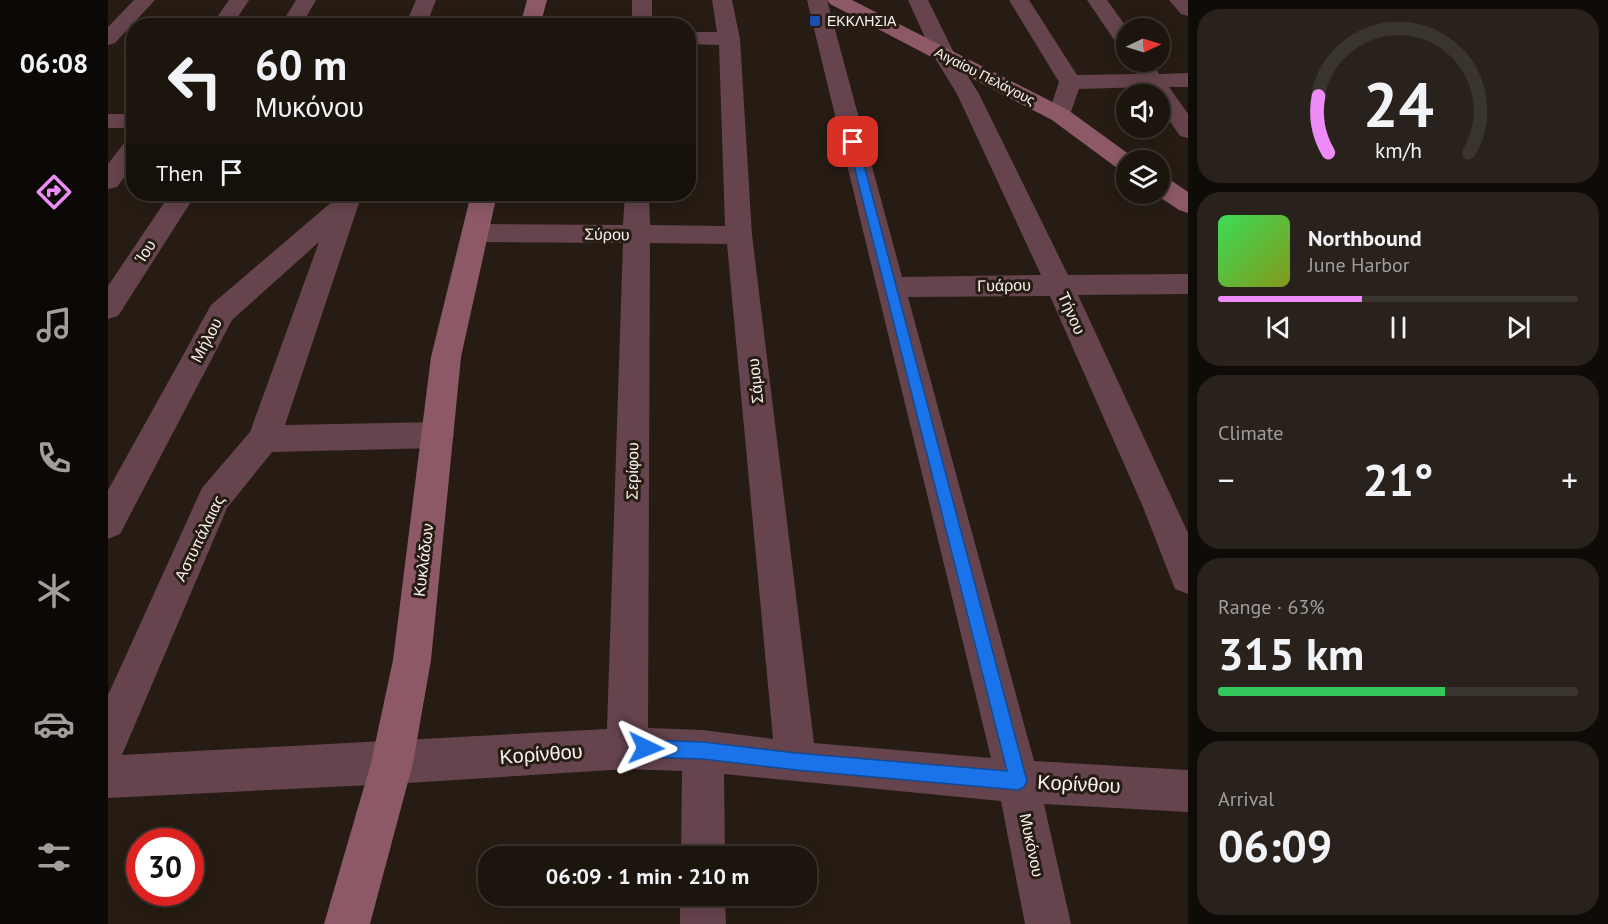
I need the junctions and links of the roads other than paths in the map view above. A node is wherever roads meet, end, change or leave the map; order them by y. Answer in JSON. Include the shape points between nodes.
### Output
{"nodes":[{"id":1,"x":145,"y":0,"type":"edge"},
{"id":2,"x":239,"y":0,"type":"edge"},
{"id":3,"x":306,"y":0,"type":"edge"},
{"id":4,"x":426,"y":0,"type":"edge"},
{"id":5,"x":537,"y":0,"type":"edge"},
{"id":6,"x":642,"y":0,"type":"edge"},
{"id":7,"x":722,"y":0,"type":"edge"},
{"id":8,"x":817,"y":0,"type":"edge"},
{"id":9,"x":837,"y":0,"type":"edge"},
{"id":10,"x":918,"y":0,"type":"edge"},
{"id":11,"x":1020,"y":0,"type":"edge"},
{"id":12,"x":1097,"y":0,"type":"edge"},
{"id":13,"x":1179,"y":0,"type":"edge"},
{"id":14,"x":1188,"y":10,"type":"edge"},
{"id":15,"x":128,"y":18,"type":"edge"},
{"id":16,"x":226,"y":18,"type":"edge"},
{"id":17,"x":295,"y":18,"type":"edge"},
{"id":18,"x":418,"y":18,"type":"edge"},
{"id":19,"x":532,"y":18,"type":"edge"},
{"id":20,"x":642,"y":18,"type":"edge"},
{"id":21,"x":126,"y":20,"type":"edge"},
{"id":22,"x":1116,"y":28,"type":"edge"},
{"id":23,"x":696,"y":38,"type":"edge"},
{"id":24,"x":108,"y":39,"type":"edge"},
{"id":25,"x":729,"y":39,"type":"junction"},
{"id":26,"x":944,"y":55,"type":"junction"},
{"id":27,"x":1146,"y":72,"type":"edge"},
{"id":28,"x":1188,"y":80,"type":"edge"},
{"id":29,"x":1152,"y":81,"type":"junction"},
{"id":30,"x":1070,"y":82,"type":"junction"},
{"id":31,"x":1060,"y":115,"type":"junction"},
{"id":32,"x":108,"y":121,"type":"edge"},
{"id":33,"x":126,"y":121,"type":"edge"},
{"id":34,"x":1188,"y":131,"type":"edge"},
{"id":35,"x":1116,"y":155,"type":"edge"},
{"id":36,"x":126,"y":157,"type":"edge"},
{"id":37,"x":108,"y":181,"type":"edge"},
{"id":38,"x":1170,"y":192,"type":"edge"},
{"id":39,"x":178,"y":201,"type":"edge"},
{"id":40,"x":345,"y":201,"type":"edge"},
{"id":41,"x":346,"y":201,"type":"edge"},
{"id":42,"x":482,"y":201,"type":"edge"},
{"id":43,"x":637,"y":201,"type":"edge"},
{"id":44,"x":1188,"y":204,"type":"edge"},
{"id":45,"x":475,"y":233,"type":"junction"},
{"id":46,"x":636,"y":235,"type":"junction"},
{"id":47,"x":740,"y":235,"type":"junction"},
{"id":48,"x":1188,"y":284,"type":"edge"},
{"id":49,"x":1059,"y":285,"type":"junction"},
{"id":50,"x":891,"y":287,"type":"junction"},
{"id":51,"x":108,"y":308,"type":"edge"},
{"id":52,"x":438,"y":435,"type":"junction"},
{"id":53,"x":264,"y":439,"type":"junction"},
{"id":54,"x":108,"y":524,"type":"edge"},
{"id":55,"x":1188,"y":577,"type":"edge"},
{"id":56,"x":108,"y":741,"type":"edge"},
{"id":57,"x":627,"y":748,"type":"junction"},
{"id":58,"x":703,"y":751,"type":"junction"},
{"id":59,"x":796,"y":762,"type":"junction"},
{"id":60,"x":392,"y":763,"type":"junction"},
{"id":61,"x":108,"y":777,"type":"edge"},
{"id":62,"x":1018,"y":781,"type":"junction"},
{"id":63,"x":1188,"y":791,"type":"edge"},
{"id":64,"x":703,"y":846,"type":"edge"},
{"id":65,"x":703,"y":906,"type":"edge"},
{"id":66,"x":347,"y":924,"type":"edge"},
{"id":67,"x":703,"y":924,"type":"edge"},
{"id":68,"x":1048,"y":924,"type":"edge"}],
"edges":[{"from":1,"to":15,"type":"street"},
{"from":2,"to":16,"type":"street"},
{"from":3,"to":17,"type":"street"},
{"from":4,"to":18,"type":"street"},
{"from":5,"to":19,"type":"street"},
{"from":6,"to":20,"type":"street"},
{"from":7,"to":25,"type":"street","name":"Σάμου"},
{"from":8,"to":50,"type":"street","name":"Μυκόνου"},
{"from":9,"to":26,"type":"street","name":"Αιγαίου Πελάγους"},
{"from":10,"to":26,"type":"street","name":"Τήνου"},
{"from":11,"to":30,"type":"street"},
{"from":12,"to":22,"type":"street"},
{"from":13,"to":14,"type":"street"},
{"from":21,"to":24,"type":"street"},
{"from":23,"to":25,"type":"street"},
{"from":25,"to":47,"type":"street","name":"Σάμου"},
{"from":26,"to":31,"type":"street","name":"Αιγαίου Πελάγους"},
{"from":26,"to":49,"type":"street","name":"Τήνου","via":[[968,94]]},
{"from":27,"to":29,"type":"street"},
{"from":28,"to":29,"type":"street"},
{"from":29,"to":30,"type":"street"},
{"from":29,"to":34,"type":"street"},
{"from":30,"to":31,"type":"street"},
{"from":31,"to":35,"type":"street","name":"Αιγαίου Πελάγους"},
{"from":32,"to":33,"type":"street"},
{"from":36,"to":37,"type":"street"},
{"from":38,"to":44,"type":"street"},
{"from":39,"to":51,"type":"street","name":"Ίου"},
{"from":40,"to":54,"type":"street","name":"Μήλου","via":[[221,313]]},
{"from":41,"to":53,"type":"street","name":"Αστυπάλαιας"},
{"from":42,"to":45,"type":"street","name":"Κυκλάδων"},
{"from":43,"to":46,"type":"street","name":"Σερίφου"},
{"from":45,"to":46,"type":"street","name":"Σύρου"},
{"from":45,"to":52,"type":"street","name":"Κυκλάδων","via":[[446,357]]},
{"from":46,"to":47,"type":"street","name":"Σύρου"},
{"from":46,"to":57,"type":"street","name":"Σερίφου"},
{"from":47,"to":59,"type":"street","name":"Σάμου"},
{"from":48,"to":49,"type":"street","name":"Γυάρου"},
{"from":49,"to":50,"type":"street","name":"Γυάρου"},
{"from":49,"to":55,"type":"street","name":"Τήνου"},
{"from":50,"to":62,"type":"street","name":"Μυκόνου"},
{"from":52,"to":53,"type":"street"},
{"from":52,"to":60,"type":"street","name":"Κυκλάδων","via":[[412,660]]},
{"from":53,"to":56,"type":"street","name":"Αστυπάλαιας","via":[[214,499]]},
{"from":57,"to":58,"type":"street","name":"Κορίνθου"},
{"from":57,"to":60,"type":"street","name":"Κορίνθου"},
{"from":58,"to":59,"type":"street","name":"Κορίνθου"},
{"from":58,"to":64,"type":"street"},
{"from":59,"to":62,"type":"street","name":"Κορίνθου"},
{"from":60,"to":61,"type":"street","name":"Κορίνθου"},
{"from":60,"to":66,"type":"street","name":"Κυκλάδων"},
{"from":62,"to":63,"type":"street","name":"Κορίνθου"},
{"from":62,"to":68,"type":"street","name":"Μυκόνου"},
{"from":65,"to":67,"type":"street"}]}
